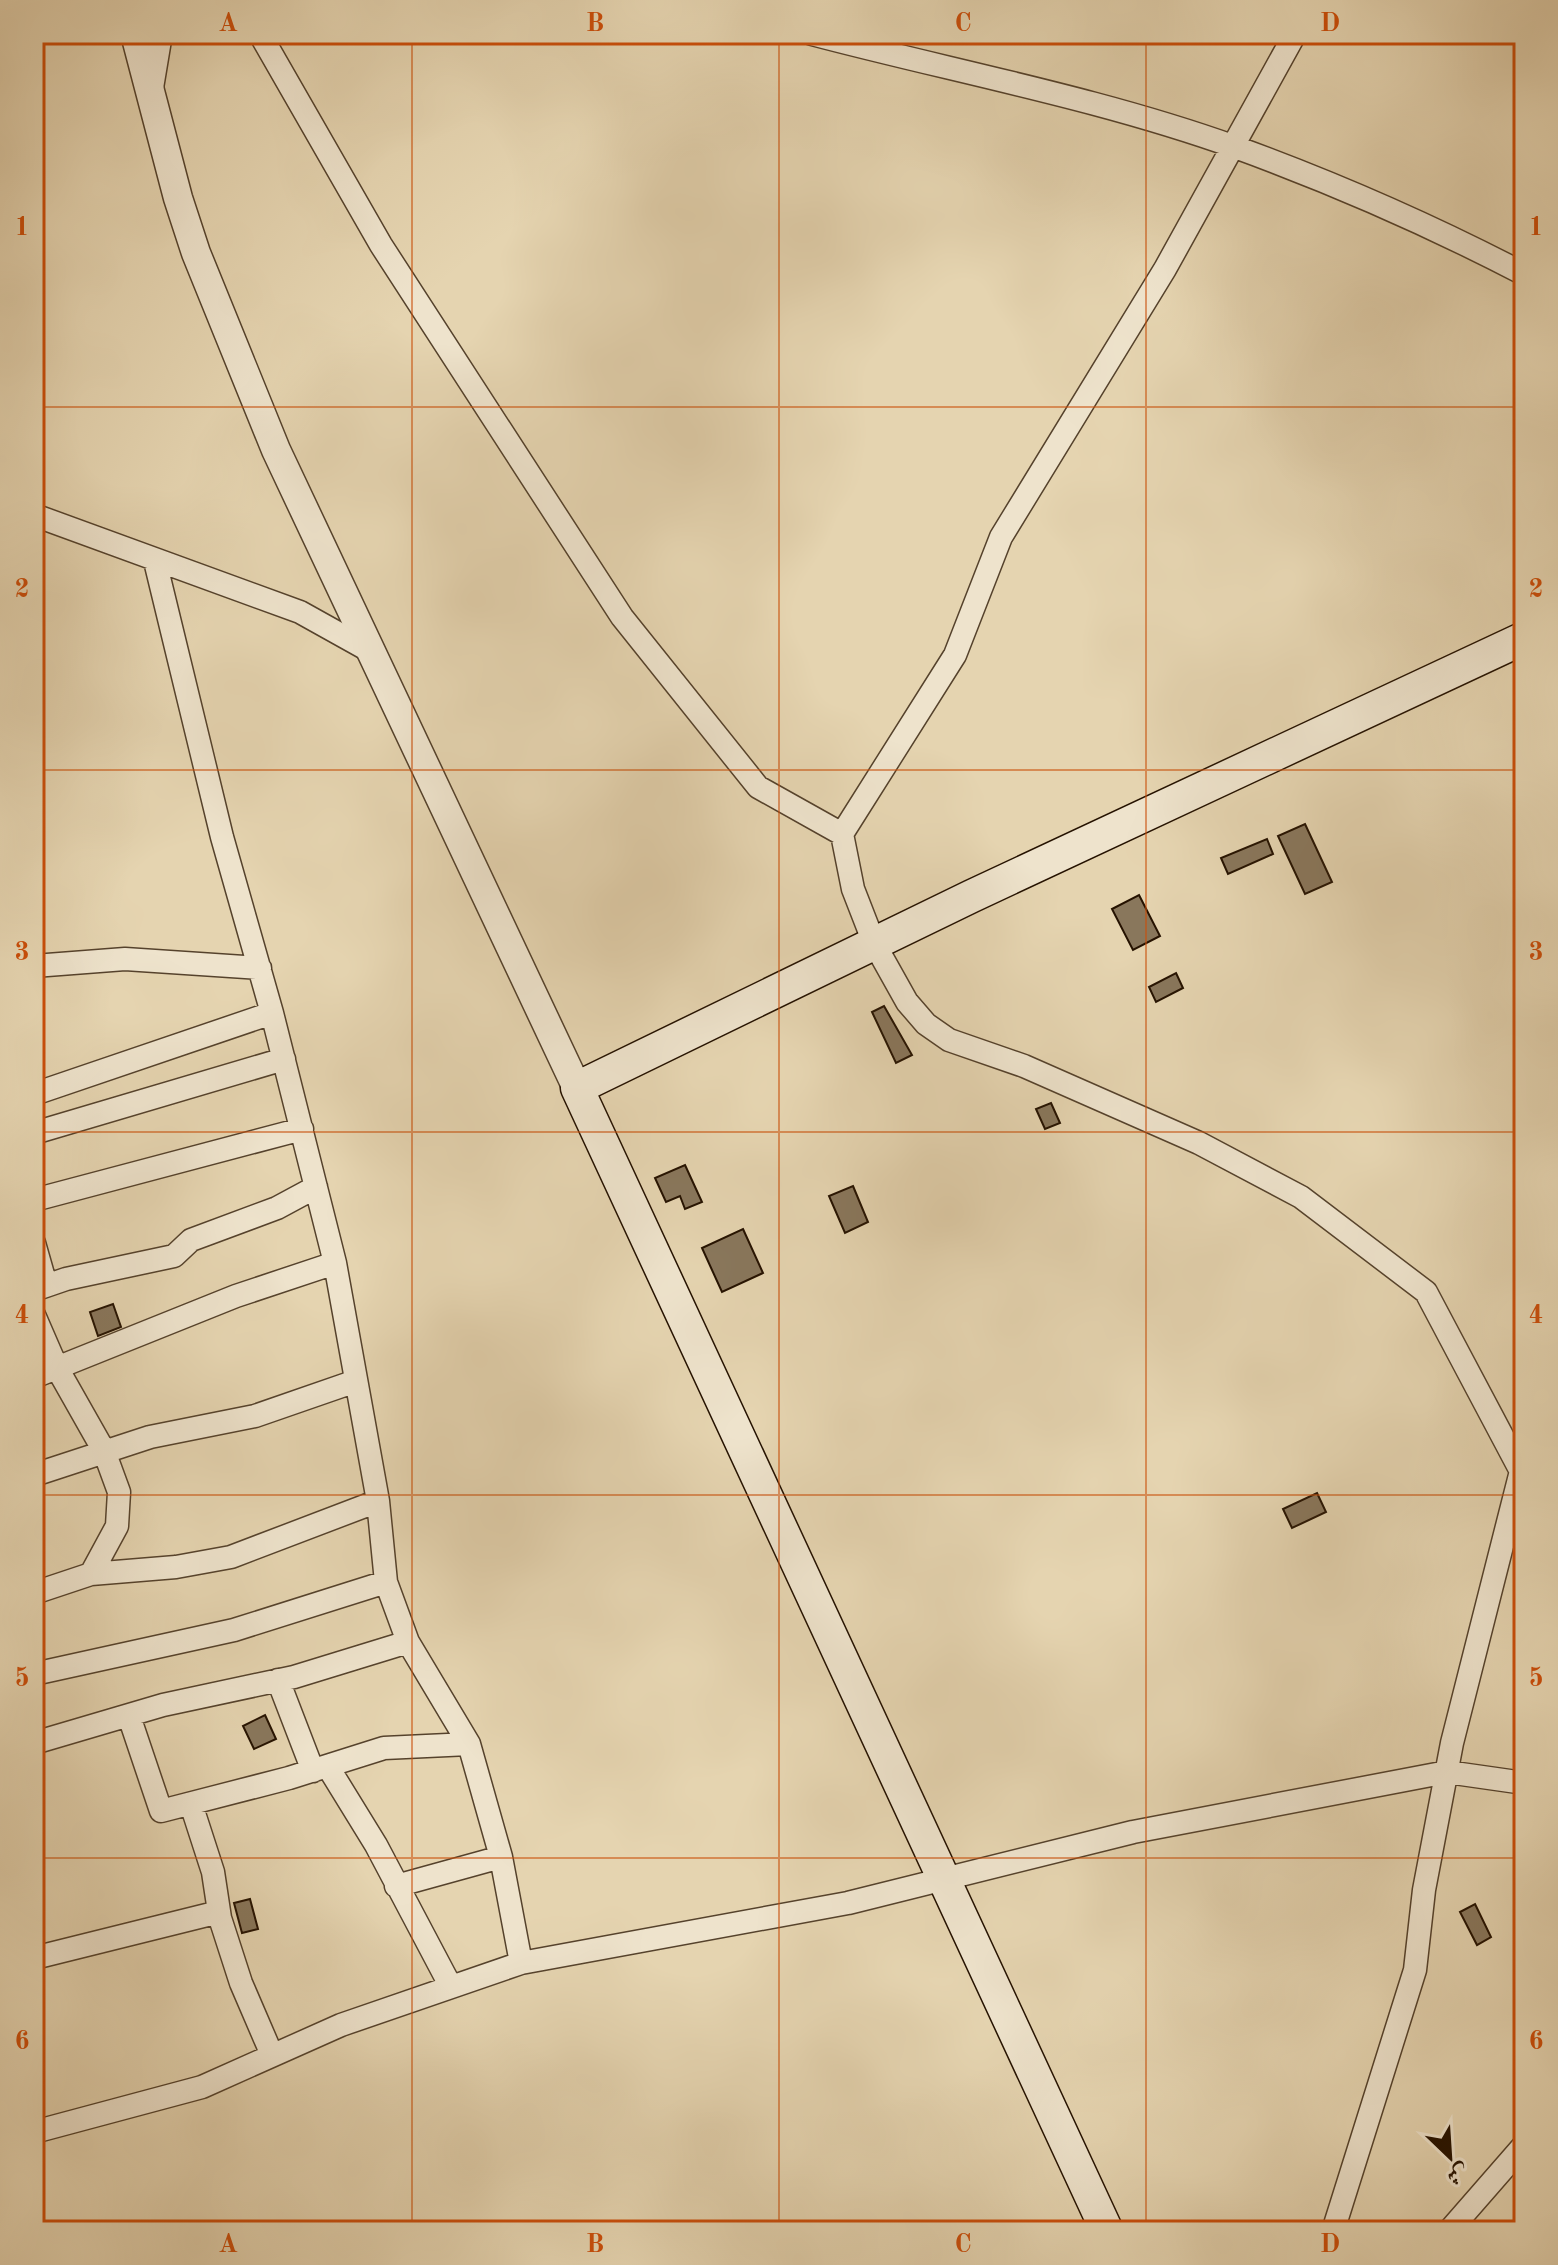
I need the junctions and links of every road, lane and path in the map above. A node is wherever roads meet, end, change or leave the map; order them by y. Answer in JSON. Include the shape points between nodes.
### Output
{"nodes":[{"id":1,"x":135,"y":34,"type":"edge"},
{"id":2,"x":161,"y":34,"type":"edge"},
{"id":3,"x":260,"y":34,"type":"edge"},
{"id":4,"x":812,"y":34,"type":"edge"},
{"id":5,"x":1295,"y":34,"type":"edge"},
{"id":6,"x":151,"y":94,"type":"junction"},
{"id":7,"x":1233,"y":146,"type":"junction"},
{"id":8,"x":1524,"y":274,"type":"edge"},
{"id":9,"x":34,"y":515,"type":"edge"},
{"id":10,"x":155,"y":561,"type":"junction"},
{"id":11,"x":1524,"y":638,"type":"edge"},
{"id":12,"x":370,"y":651,"type":"junction"},
{"id":13,"x":842,"y":834,"type":"junction"},
{"id":14,"x":874,"y":943,"type":"junction"},
{"id":15,"x":34,"y":966,"type":"edge"},
{"id":16,"x":260,"y":968,"type":"junction"},
{"id":17,"x":272,"y":1013,"type":"junction"},
{"id":18,"x":284,"y":1059,"type":"junction"},
{"id":19,"x":577,"y":1088,"type":"junction"},
{"id":20,"x":34,"y":1094,"type":"edge"},
{"id":21,"x":302,"y":1129,"type":"junction"},
{"id":22,"x":34,"y":1133,"type":"edge"},
{"id":23,"x":316,"y":1187,"type":"junction"},
{"id":24,"x":34,"y":1200,"type":"edge"},
{"id":25,"x":34,"y":1243,"type":"edge"},
{"id":26,"x":335,"y":1263,"type":"junction"},
{"id":27,"x":40,"y":1288,"type":"edge"},
{"id":28,"x":34,"y":1315,"type":"edge"},
{"id":29,"x":57,"y":1368,"type":"junction"},
{"id":30,"x":34,"y":1377,"type":"edge"},
{"id":31,"x":356,"y":1381,"type":"junction"},
{"id":32,"x":1524,"y":1436,"type":"edge"},
{"id":33,"x":104,"y":1451,"type":"junction"},
{"id":34,"x":34,"y":1475,"type":"edge"},
{"id":35,"x":1522,"y":1476,"type":"edge"},
{"id":36,"x":378,"y":1501,"type":"junction"},
{"id":37,"x":91,"y":1574,"type":"junction"},
{"id":38,"x":386,"y":1582,"type":"junction"},
{"id":39,"x":34,"y":1593,"type":"edge"},
{"id":40,"x":408,"y":1642,"type":"junction"},
{"id":41,"x":34,"y":1674,"type":"edge"},
{"id":42,"x":278,"y":1680,"type":"junction"},
{"id":43,"x":129,"y":1716,"type":"junction"},
{"id":44,"x":34,"y":1743,"type":"edge"},
{"id":45,"x":469,"y":1744,"type":"junction"},
{"id":46,"x":321,"y":1769,"type":"junction"},
{"id":47,"x":1447,"y":1772,"type":"junction"},
{"id":48,"x":1524,"y":1783,"type":"edge"},
{"id":49,"x":191,"y":1804,"type":"junction"},
{"id":50,"x":501,"y":1857,"type":"junction"},
{"id":51,"x":943,"y":1880,"type":"junction"},
{"id":52,"x":396,"y":1886,"type":"junction"},
{"id":53,"x":219,"y":1912,"type":"junction"},
{"id":54,"x":34,"y":1958,"type":"edge"},
{"id":55,"x":521,"y":1963,"type":"junction"},
{"id":56,"x":451,"y":1987,"type":"junction"},
{"id":57,"x":272,"y":2055,"type":"junction"},
{"id":58,"x":34,"y":2132,"type":"edge"},
{"id":59,"x":1524,"y":2145,"type":"edge"},
{"id":60,"x":1107,"y":2231,"type":"edge"},
{"id":61,"x":1333,"y":2231,"type":"edge"},
{"id":62,"x":1449,"y":2231,"type":"edge"}],
"edges":[{"from":1,"to":6,"type":"street"},
{"from":2,"to":6,"type":"street"},
{"from":3,"to":13,"type":"street","via":[[381,245],[622,617],[758,787]]},
{"from":4,"to":7,"type":"street","via":[[1086,102]]},
{"from":5,"to":7,"type":"street"},
{"from":6,"to":12,"type":"street","via":[[178,198],[219,314]]},
{"from":7,"to":8,"type":"street","via":[[1414,217]]},
{"from":7,"to":13,"type":"street","via":[[1165,269],[1001,537],[955,655]]},
{"from":9,"to":10,"type":"street"},
{"from":10,"to":12,"type":"street","via":[[300,612]]},
{"from":10,"to":16,"type":"street","via":[[222,837]]},
{"from":11,"to":14,"type":"main road"},
{"from":12,"to":19,"type":"street"},
{"from":13,"to":14,"type":"street","via":[[853,889]]},
{"from":14,"to":19,"type":"main road"},
{"from":14,"to":35,"type":"street","via":[[907,1002],[949,1040],[1024,1066],[1276,1183],[1426,1292]]},
{"from":15,"to":16,"type":"street","via":[[125,959]]},
{"from":16,"to":17,"type":"street"},
{"from":17,"to":18,"type":"street"},
{"from":17,"to":20,"type":"street"},
{"from":18,"to":21,"type":"street"},
{"from":18,"to":22,"type":"street"},
{"from":19,"to":51,"type":"main road"},
{"from":21,"to":23,"type":"street"},
{"from":21,"to":24,"type":"street"},
{"from":23,"to":26,"type":"street"},
{"from":23,"to":27,"type":"street","via":[[277,1208],[191,1240],[174,1256]]},
{"from":25,"to":27,"type":"street"},
{"from":26,"to":29,"type":"street","via":[[236,1296]]},
{"from":26,"to":31,"type":"street"},
{"from":28,"to":29,"type":"street"},
{"from":29,"to":30,"type":"street"},
{"from":29,"to":33,"type":"street"},
{"from":31,"to":33,"type":"street","via":[[255,1416]]},
{"from":31,"to":36,"type":"street"},
{"from":32,"to":35,"type":"street"},
{"from":33,"to":34,"type":"street"},
{"from":33,"to":37,"type":"street","via":[[121,1508],[110,1544]]},
{"from":35,"to":47,"type":"street"},
{"from":36,"to":37,"type":"street","via":[[231,1557]]},
{"from":36,"to":38,"type":"street"},
{"from":37,"to":39,"type":"street"},
{"from":38,"to":40,"type":"street"},
{"from":38,"to":41,"type":"street","via":[[234,1630]]},
{"from":40,"to":42,"type":"street"},
{"from":40,"to":45,"type":"street"},
{"from":42,"to":43,"type":"street"},
{"from":42,"to":46,"type":"street"},
{"from":43,"to":44,"type":"street"},
{"from":43,"to":49,"type":"street","via":[[157,1808]]},
{"from":45,"to":46,"type":"street","via":[[397,1745]]},
{"from":45,"to":50,"type":"street"},
{"from":46,"to":49,"type":"street"},
{"from":46,"to":52,"type":"street"},
{"from":47,"to":48,"type":"street"},
{"from":47,"to":51,"type":"street","via":[[1133,1832]]},
{"from":47,"to":61,"type":"street","via":[[1415,1970]]},
{"from":49,"to":53,"type":"street","via":[[213,1872]]},
{"from":50,"to":52,"type":"street"},
{"from":50,"to":55,"type":"street"},
{"from":51,"to":55,"type":"street","via":[[848,1903]]},
{"from":51,"to":60,"type":"main road"},
{"from":52,"to":56,"type":"street"},
{"from":53,"to":54,"type":"street"},
{"from":53,"to":57,"type":"street","via":[[241,1983]]},
{"from":55,"to":56,"type":"street"},
{"from":56,"to":57,"type":"street"},
{"from":57,"to":58,"type":"street","via":[[202,2087]]},
{"from":59,"to":62,"type":"street"}]}
